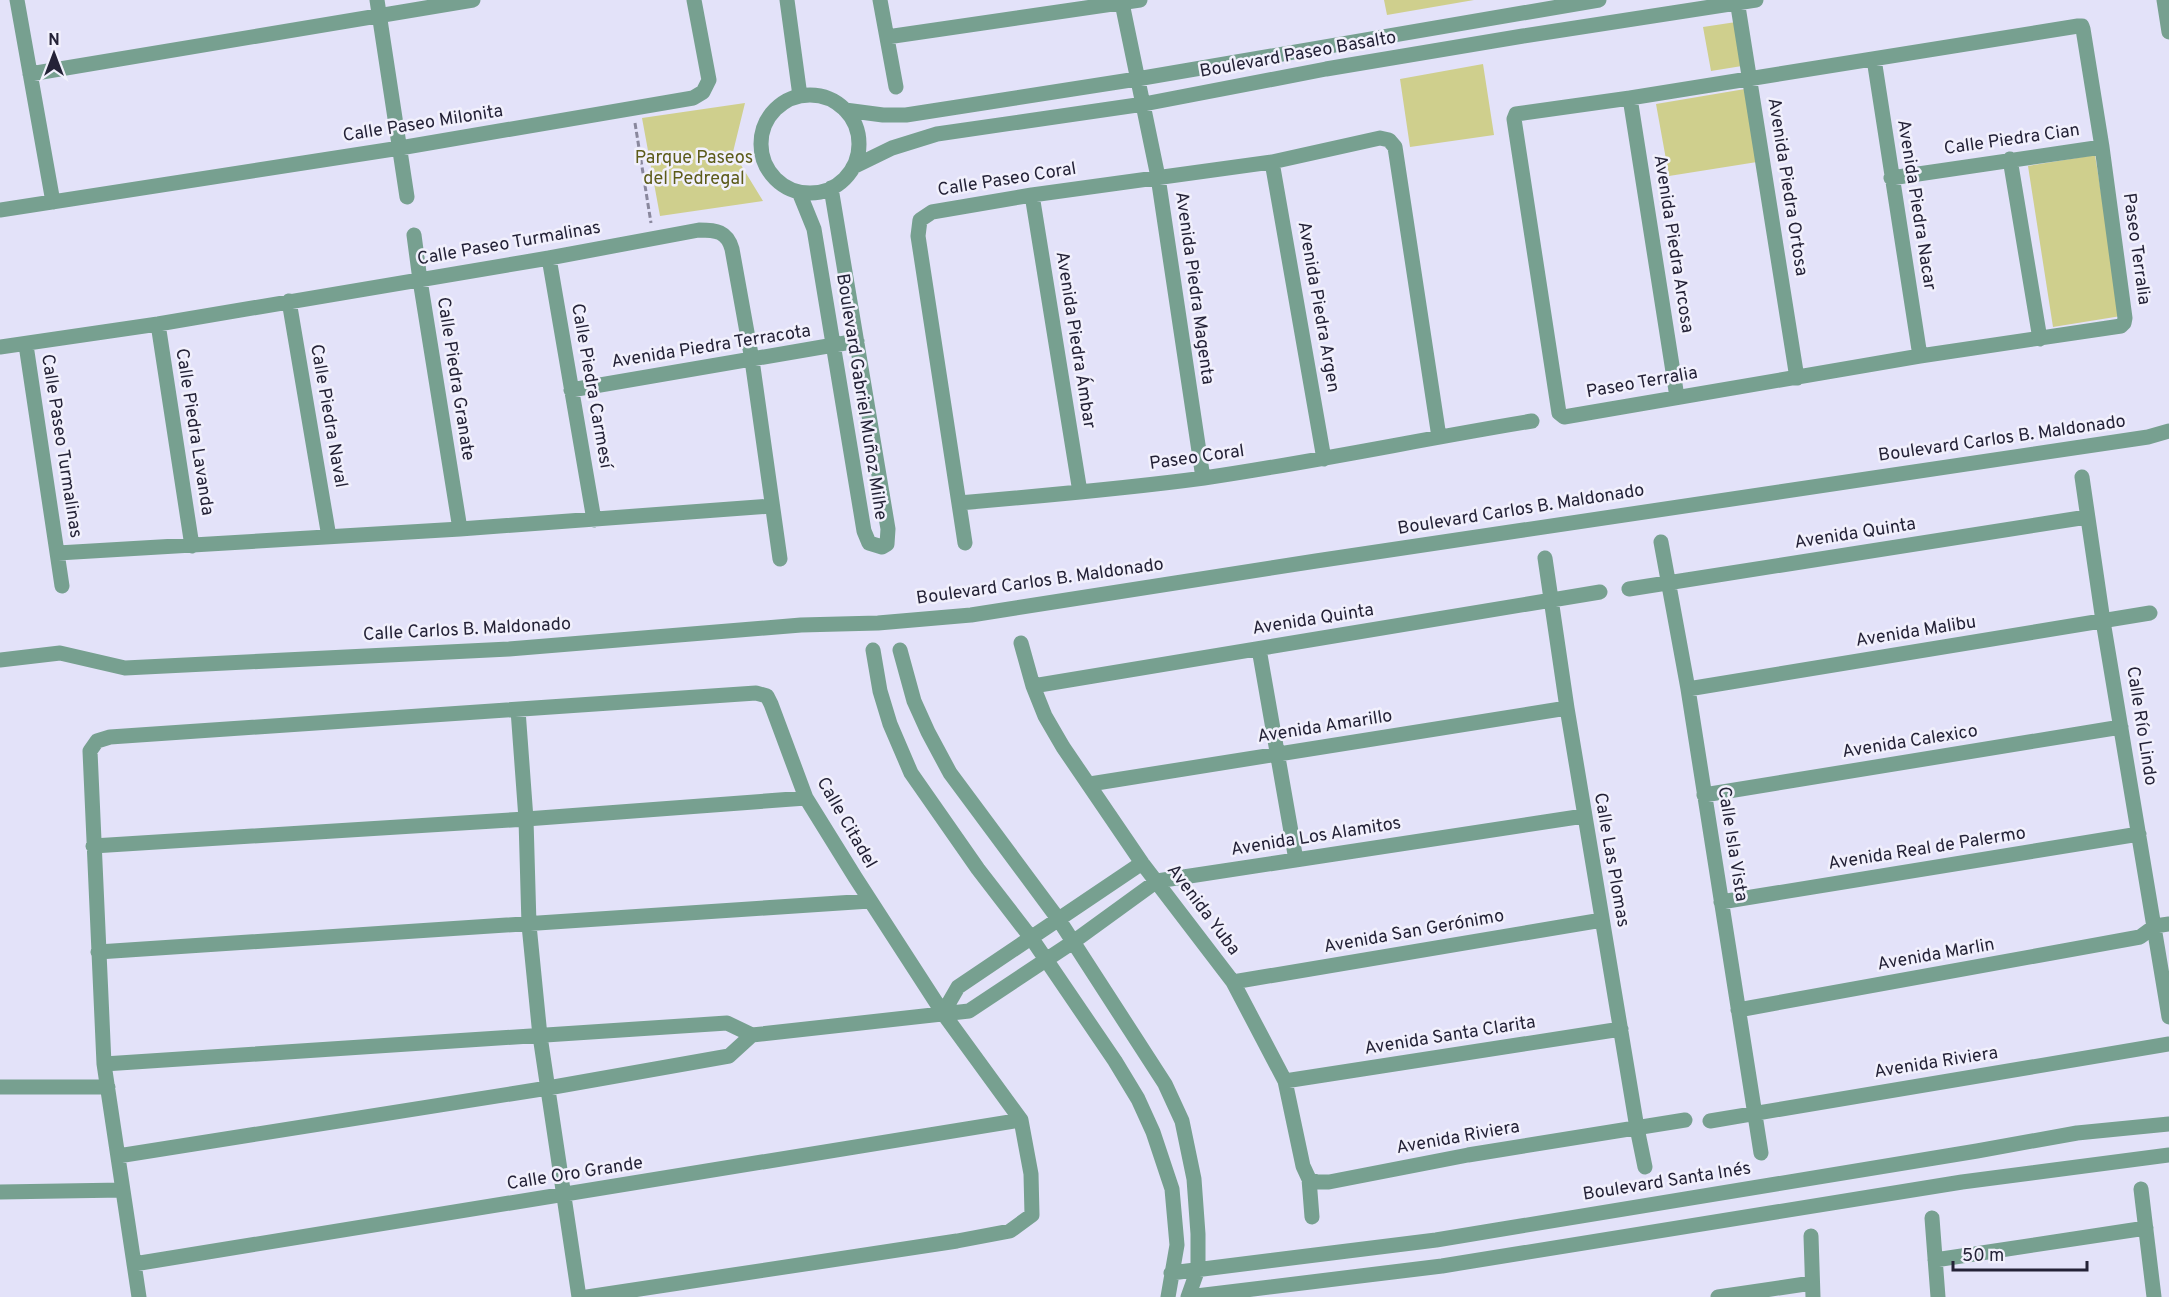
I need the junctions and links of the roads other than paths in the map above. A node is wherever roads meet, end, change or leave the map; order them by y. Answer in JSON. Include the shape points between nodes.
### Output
{"nodes":[{"id":1,"x":17,"y":0,"type":"edge"},
{"id":2,"x":377,"y":0,"type":"edge"},
{"id":3,"x":473,"y":0,"type":"edge"},
{"id":4,"x":694,"y":0,"type":"edge"},
{"id":5,"x":788,"y":0,"type":"edge"},
{"id":6,"x":880,"y":0,"type":"edge"},
{"id":7,"x":1140,"y":0,"type":"edge"},
{"id":8,"x":1599,"y":0,"type":"edge"},
{"id":9,"x":1756,"y":0,"type":"edge"},
{"id":10,"x":2164,"y":0,"type":"edge"},
{"id":11,"x":1737,"y":2,"type":"edge"},
{"id":12,"x":1122,"y":3,"type":"junction"},
{"id":13,"x":380,"y":16,"type":"junction"},
{"id":14,"x":2169,"y":32,"type":"edge"},
{"id":15,"x":887,"y":37,"type":"junction"},
{"id":16,"x":1874,"y":59,"type":"junction"},
{"id":17,"x":30,"y":74,"type":"junction"},
{"id":18,"x":1137,"y":79,"type":"junction"},
{"id":19,"x":1750,"y":79,"type":"junction"},
{"id":20,"x":896,"y":87,"type":"dead end"},
{"id":21,"x":800,"y":96,"type":"junction"},
{"id":22,"x":1630,"y":98,"type":"junction"},
{"id":23,"x":1144,"y":104,"type":"junction"},
{"id":24,"x":845,"y":111,"type":"junction"},
{"id":25,"x":2102,"y":147,"type":"junction"},
{"id":26,"x":400,"y":148,"type":"junction"},
{"id":27,"x":2010,"y":159,"type":"junction"},
{"id":28,"x":1272,"y":162,"type":"junction"},
{"id":29,"x":853,"y":168,"type":"junction"},
{"id":30,"x":1158,"y":177,"type":"junction"},
{"id":31,"x":1891,"y":178,"type":"junction"},
{"id":32,"x":831,"y":188,"type":"junction"},
{"id":33,"x":799,"y":192,"type":"junction"},
{"id":34,"x":1032,"y":195,"type":"junction"},
{"id":35,"x":407,"y":197,"type":"dead end"},
{"id":36,"x":53,"y":202,"type":"junction"},
{"id":37,"x":0,"y":210,"type":"edge"},
{"id":38,"x":414,"y":235,"type":"dead end"},
{"id":39,"x":549,"y":258,"type":"junction"},
{"id":40,"x":420,"y":280,"type":"junction"},
{"id":41,"x":289,"y":301,"type":"junction"},
{"id":42,"x":158,"y":324,"type":"junction"},
{"id":43,"x":2040,"y":339,"type":"junction"},
{"id":44,"x":857,"y":342,"type":"junction"},
{"id":45,"x":26,"y":345,"type":"junction"},
{"id":46,"x":0,"y":347,"type":"edge"},
{"id":47,"x":832,"y":347,"type":"junction"},
{"id":48,"x":1920,"y":356,"type":"junction"},
{"id":49,"x":752,"y":360,"type":"junction"},
{"id":50,"x":1797,"y":378,"type":"junction"},
{"id":51,"x":571,"y":390,"type":"junction"},
{"id":52,"x":1677,"y":397,"type":"junction"},
{"id":53,"x":1532,"y":421,"type":"dead end"},
{"id":54,"x":2169,"y":431,"type":"edge"},
{"id":55,"x":1439,"y":436,"type":"junction"},
{"id":56,"x":1324,"y":459,"type":"junction"},
{"id":57,"x":2082,"y":477,"type":"dead end"},
{"id":58,"x":1203,"y":478,"type":"junction"},
{"id":59,"x":1080,"y":492,"type":"junction"},
{"id":60,"x":959,"y":503,"type":"junction"},
{"id":61,"x":772,"y":506,"type":"junction"},
{"id":62,"x":2087,"y":517,"type":"junction"},
{"id":63,"x":594,"y":520,"type":"junction"},
{"id":64,"x":460,"y":530,"type":"junction"},
{"id":65,"x":329,"y":537,"type":"junction"},
{"id":66,"x":1661,"y":542,"type":"dead end"},
{"id":67,"x":965,"y":543,"type":"dead end"},
{"id":68,"x":192,"y":546,"type":"junction"},
{"id":69,"x":58,"y":553,"type":"junction"},
{"id":70,"x":1545,"y":558,"type":"dead end"},
{"id":71,"x":780,"y":559,"type":"dead end"},
{"id":72,"x":1667,"y":583,"type":"junction"},
{"id":73,"x":62,"y":586,"type":"dead end"},
{"id":74,"x":1629,"y":589,"type":"dead end"},
{"id":75,"x":1600,"y":591,"type":"dead end"},
{"id":76,"x":1551,"y":600,"type":"junction"},
{"id":77,"x":2150,"y":613,"type":"dead end"},
{"id":78,"x":2103,"y":621,"type":"junction"},
{"id":79,"x":878,"y":623,"type":"joint"},
{"id":80,"x":1021,"y":643,"type":"dead end"},
{"id":81,"x":1258,"y":649,"type":"junction"},
{"id":82,"x":873,"y":650,"type":"dead end"},
{"id":83,"x":900,"y":650,"type":"dead end"},
{"id":84,"x":0,"y":660,"type":"edge"},
{"id":85,"x":1033,"y":686,"type":"junction"},
{"id":86,"x":1688,"y":689,"type":"junction"},
{"id":87,"x":1567,"y":708,"type":"junction"},
{"id":88,"x":518,"y":710,"type":"junction"},
{"id":89,"x":2121,"y":727,"type":"junction"},
{"id":90,"x":1277,"y":754,"type":"junction"},
{"id":91,"x":1090,"y":784,"type":"junction"},
{"id":92,"x":1704,"y":795,"type":"junction"},
{"id":93,"x":806,"y":798,"type":"junction"},
{"id":94,"x":1584,"y":816,"type":"junction"},
{"id":95,"x":526,"y":819,"type":"junction"},
{"id":96,"x":2139,"y":834,"type":"junction"},
{"id":97,"x":93,"y":846,"type":"junction"},
{"id":98,"x":1296,"y":860,"type":"junction"},
{"id":99,"x":1142,"y":863,"type":"junction"},
{"id":100,"x":1157,"y":881,"type":"junction"},
{"id":101,"x":870,"y":901,"type":"junction"},
{"id":102,"x":1721,"y":902,"type":"junction"},
{"id":103,"x":1059,"y":920,"type":"junction"},
{"id":104,"x":1602,"y":920,"type":"junction"},
{"id":105,"x":529,"y":925,"type":"junction"},
{"id":106,"x":2162,"y":925,"type":"edge"},
{"id":107,"x":2140,"y":938,"type":"junction"},
{"id":108,"x":1032,"y":939,"type":"junction"},
{"id":109,"x":1073,"y":942,"type":"junction"},
{"id":110,"x":2163,"y":945,"type":"edge"},
{"id":111,"x":98,"y":952,"type":"junction"},
{"id":112,"x":1046,"y":960,"type":"junction"},
{"id":113,"x":1233,"y":982,"type":"junction"},
{"id":114,"x":1738,"y":1010,"type":"junction"},
{"id":115,"x":943,"y":1013,"type":"junction"},
{"id":116,"x":2169,"y":1017,"type":"edge"},
{"id":117,"x":1621,"y":1029,"type":"junction"},
{"id":118,"x":752,"y":1035,"type":"junction"},
{"id":119,"x":540,"y":1036,"type":"junction"},
{"id":120,"x":2169,"y":1044,"type":"edge"},
{"id":121,"x":104,"y":1064,"type":"junction"},
{"id":122,"x":1285,"y":1081,"type":"junction"},
{"id":123,"x":0,"y":1087,"type":"edge"},
{"id":124,"x":108,"y":1087,"type":"junction"},
{"id":125,"x":548,"y":1088,"type":"junction"},
{"id":126,"x":1754,"y":1114,"type":"junction"},
{"id":127,"x":1021,"y":1120,"type":"junction"},
{"id":128,"x":1685,"y":1120,"type":"dead end"},
{"id":129,"x":1710,"y":1121,"type":"dead end"},
{"id":130,"x":2169,"y":1124,"type":"edge"},
{"id":131,"x":1637,"y":1128,"type":"junction"},
{"id":132,"x":1761,"y":1153,"type":"dead end"},
{"id":133,"x":2169,"y":1155,"type":"edge"},
{"id":134,"x":118,"y":1156,"type":"junction"},
{"id":135,"x":1645,"y":1167,"type":"dead end"},
{"id":136,"x":1309,"y":1179,"type":"junction"},
{"id":137,"x":2142,"y":1189,"type":"dead end"},
{"id":138,"x":123,"y":1190,"type":"junction"},
{"id":139,"x":0,"y":1192,"type":"edge"},
{"id":140,"x":564,"y":1196,"type":"junction"},
{"id":141,"x":1312,"y":1217,"type":"dead end"},
{"id":142,"x":1932,"y":1218,"type":"dead end"},
{"id":143,"x":2146,"y":1228,"type":"junction"},
{"id":144,"x":1810,"y":1236,"type":"dead end"},
{"id":145,"x":1935,"y":1260,"type":"junction"},
{"id":146,"x":134,"y":1264,"type":"junction"},
{"id":147,"x":1198,"y":1269,"type":"junction"},
{"id":148,"x":1171,"y":1273,"type":"junction"},
{"id":149,"x":1813,"y":1290,"type":"edge"},
{"id":150,"x":1168,"y":1296,"type":"edge"},
{"id":151,"x":139,"y":1297,"type":"edge"},
{"id":152,"x":579,"y":1297,"type":"edge"},
{"id":153,"x":587,"y":1297,"type":"edge"},
{"id":154,"x":1188,"y":1297,"type":"edge"},
{"id":155,"x":1718,"y":1297,"type":"edge"},
{"id":156,"x":1938,"y":1297,"type":"edge"},
{"id":157,"x":2154,"y":1297,"type":"edge"}],
"edges":[{"from":1,"to":17,"type":"street"},
{"from":2,"to":13,"type":"street"},
{"from":3,"to":13,"type":"street"},
{"from":4,"to":26,"type":"street","name":"Calle Paseo Milonita","via":[[709,76],[700,95]]},
{"from":5,"to":21,"type":"street"},
{"from":6,"to":15,"type":"street"},
{"from":7,"to":12,"type":"street"},
{"from":8,"to":18,"type":"street","name":"Boulevard Paseo Basalto"},
{"from":9,"to":11,"type":"street","name":"Boulevard Paseo Basalto"},
{"from":10,"to":14,"type":"street"},
{"from":11,"to":19,"type":"street","name":"Avenida Piedra Ortosa"},
{"from":11,"to":23,"type":"street","name":"Boulevard Paseo Basalto","via":[[1465,45]]},
{"from":12,"to":15,"type":"street"},
{"from":12,"to":18,"type":"street","name":"Avenida Piedra Magenta"},
{"from":13,"to":17,"type":"street"},
{"from":13,"to":26,"type":"street"},
{"from":15,"to":20,"type":"street"},
{"from":16,"to":19,"type":"street","name":"Paseo Terralia"},
{"from":16,"to":25,"type":"street","name":"Paseo Terralia","via":[[2082,26]]},
{"from":16,"to":31,"type":"street","name":"Avenida Piedra Nacar"},
{"from":17,"to":36,"type":"street"},
{"from":18,"to":23,"type":"street","name":"Avenida Piedra Magenta"},
{"from":18,"to":24,"type":"street","name":"Boulevard Paseo Basalto","via":[[906,115]]},
{"from":19,"to":22,"type":"street","name":"Paseo Terralia"},
{"from":19,"to":50,"type":"street","name":"Avenida Piedra Ortosa"},
{"from":21,"to":24,"type":"street","via":[[832,101]]},
{"from":21,"to":33,"type":"street","via":[[772,113],[760,144],[771,175]]},
{"from":22,"to":52,"type":"street","name":"Avenida Piedra Arcosa"},
{"from":22,"to":52,"type":"street","name":"Paseo Terralia","via":[[1514,116],[1558,413],[1564,417]]},
{"from":23,"to":29,"type":"street","name":"Boulevard Paseo Basalto","via":[[938,134],[892,148]]},
{"from":23,"to":30,"type":"street","name":"Avenida Piedra Magenta"},
{"from":24,"to":29,"type":"street","via":[[858,138]]},
{"from":25,"to":27,"type":"street","name":"Calle Piedra Cian"},
{"from":25,"to":43,"type":"street","name":"Paseo Terralia","via":[[2124,323]]},
{"from":26,"to":35,"type":"street"},
{"from":26,"to":36,"type":"street","name":"Calle Paseo Milonita"},
{"from":27,"to":31,"type":"street","name":"Calle Piedra Cian"},
{"from":27,"to":43,"type":"street"},
{"from":28,"to":30,"type":"street","name":"Calle Paseo Coral"},
{"from":28,"to":55,"type":"street","name":"Calle Paseo Coral","via":[[1380,138],[1395,147]]},
{"from":28,"to":56,"type":"street","name":"Avenida Piedra Argen"},
{"from":29,"to":32,"type":"street"},
{"from":30,"to":34,"type":"street","name":"Calle Paseo Coral"},
{"from":30,"to":58,"type":"street","name":"Avenida Piedra Magenta"},
{"from":31,"to":48,"type":"street","name":"Avenida Piedra Nacar"},
{"from":32,"to":33,"type":"street","via":[[816,193]]},
{"from":32,"to":44,"type":"street","name":"Boulevard Gabriel Muñoz Milhe"},
{"from":33,"to":47,"type":"street","name":"Boulevard Gabriel Muñoz Milhe","via":[[814,229]]},
{"from":34,"to":59,"type":"street","name":"Avenida Piedra Ámbar"},
{"from":34,"to":60,"type":"street","name":"Calle Paseo Coral","via":[[932,212],[918,224]]},
{"from":36,"to":37,"type":"street","name":"Calle Paseo Milonita"},
{"from":38,"to":40,"type":"street","name":"Calle Piedra Granate"},
{"from":39,"to":40,"type":"street","name":"Calle Paseo Turmalinas"},
{"from":39,"to":49,"type":"street","name":"Calle Paseo Turmalinas","via":[[699,230],[726,235],[732,249]]},
{"from":39,"to":51,"type":"street","name":"Calle Piedra Carmesí"},
{"from":40,"to":41,"type":"street","name":"Calle Paseo Turmalinas"},
{"from":40,"to":64,"type":"street","name":"Calle Piedra Granate"},
{"from":41,"to":42,"type":"street","name":"Calle Paseo Turmalinas"},
{"from":41,"to":65,"type":"street","name":"Calle Piedra Naval"},
{"from":42,"to":45,"type":"street","name":"Calle Paseo Turmalinas"},
{"from":42,"to":68,"type":"street","name":"Calle Piedra Lavanda"},
{"from":43,"to":48,"type":"street","name":"Paseo Terralia"},
{"from":44,"to":47,"type":"street","name":"Avenida Piedra Terracota"},
{"from":44,"to":47,"type":"street","name":"Boulevard Gabriel Muñoz Milhe","via":[[888,529],[887,544],[882,547],[869,543],[864,531]]},
{"from":45,"to":46,"type":"street","name":"Calle Paseo Turmalinas"},
{"from":45,"to":69,"type":"street","name":"Calle Paseo Turmalinas"},
{"from":47,"to":49,"type":"street","name":"Avenida Piedra Terracota"},
{"from":48,"to":50,"type":"street","name":"Paseo Terralia"},
{"from":49,"to":51,"type":"street","name":"Avenida Piedra Terracota"},
{"from":49,"to":61,"type":"street","name":"Calle Paseo Turmalinas"},
{"from":50,"to":52,"type":"street","name":"Paseo Terralia"},
{"from":51,"to":63,"type":"street","name":"Calle Piedra Carmesí"},
{"from":53,"to":55,"type":"street","name":"Paseo Coral"},
{"from":54,"to":79,"type":"street","name":"Boulevard Carlos B. Maldonado","via":[[971,615]]},
{"from":55,"to":56,"type":"street","name":"Paseo Coral"},
{"from":56,"to":58,"type":"street","name":"Paseo Coral"},
{"from":57,"to":62,"type":"street","name":"Calle Río Lindo"},
{"from":58,"to":59,"type":"street","name":"Paseo Coral"},
{"from":59,"to":60,"type":"street","name":"Paseo Coral"},
{"from":60,"to":67,"type":"street","name":"Calle Paseo Coral"},
{"from":61,"to":63,"type":"street","name":"Calle Paseo Turmalinas"},
{"from":61,"to":71,"type":"street","name":"Calle Paseo Turmalinas"},
{"from":62,"to":72,"type":"street","name":"Avenida Quinta"},
{"from":62,"to":78,"type":"street","name":"Calle Río Lindo"},
{"from":63,"to":64,"type":"street","name":"Calle Paseo Turmalinas"},
{"from":64,"to":65,"type":"street","name":"Calle Paseo Turmalinas"},
{"from":65,"to":68,"type":"street","name":"Calle Paseo Turmalinas"},
{"from":66,"to":72,"type":"street","name":"Calle Isla Vista"},
{"from":68,"to":69,"type":"street","name":"Calle Paseo Turmalinas"},
{"from":69,"to":73,"type":"street","name":"Calle Paseo Turmalinas"},
{"from":70,"to":76,"type":"street","name":"Calle Las Plomas"},
{"from":72,"to":74,"type":"street","name":"Avenida Quinta"},
{"from":72,"to":86,"type":"street","name":"Calle Isla Vista"},
{"from":75,"to":76,"type":"street","name":"Avenida Quinta"},
{"from":76,"to":81,"type":"street","name":"Avenida Quinta"},
{"from":76,"to":87,"type":"street","name":"Calle Las Plomas"},
{"from":77,"to":78,"type":"street","name":"Avenida Malibu"},
{"from":78,"to":86,"type":"street","name":"Avenida Malibu"},
{"from":78,"to":89,"type":"street","name":"Calle Río Lindo"},
{"from":79,"to":84,"type":"street","name":"Calle Carlos B. Maldonado","via":[[801,625],[509,649],[125,668],[60,653]]},
{"from":80,"to":85,"type":"street","name":"Avenida Yuba"},
{"from":81,"to":85,"type":"street","name":"Avenida Quinta"},
{"from":81,"to":90,"type":"street"},
{"from":82,"to":108,"type":"street","via":[[890,724],[911,773]]},
{"from":83,"to":103,"type":"street","via":[[914,701],[950,773]]},
{"from":85,"to":91,"type":"street","name":"Avenida Yuba","via":[[1063,747]]},
{"from":86,"to":92,"type":"street","name":"Calle Isla Vista"},
{"from":87,"to":90,"type":"street","name":"Avenida Amarillo"},
{"from":87,"to":94,"type":"street","name":"Calle Las Plomas"},
{"from":88,"to":93,"type":"street","name":"Calle Citadel","via":[[756,693],[766,696]]},
{"from":88,"to":95,"type":"street"},
{"from":88,"to":97,"type":"street","via":[[110,737],[97,741],[90,751]]},
{"from":89,"to":92,"type":"street","name":"Avenida Calexico"},
{"from":89,"to":96,"type":"street","name":"Calle Río Lindo"},
{"from":90,"to":91,"type":"street","name":"Avenida Amarillo"},
{"from":90,"to":98,"type":"street"},
{"from":91,"to":99,"type":"street","name":"Avenida Yuba"},
{"from":92,"to":102,"type":"street","name":"Calle Isla Vista"},
{"from":93,"to":95,"type":"street"},
{"from":93,"to":101,"type":"street","name":"Calle Citadel"},
{"from":94,"to":98,"type":"street","name":"Avenida Los Alamitos"},
{"from":94,"to":104,"type":"street","name":"Calle Las Plomas"},
{"from":95,"to":97,"type":"street"},
{"from":95,"to":105,"type":"street"},
{"from":96,"to":102,"type":"street","name":"Avenida Real de Palermo"},
{"from":96,"to":106,"type":"street","name":"Calle Río Lindo"},
{"from":97,"to":111,"type":"street"},
{"from":98,"to":100,"type":"street","name":"Avenida Los Alamitos"},
{"from":99,"to":100,"type":"street","name":"Avenida Yuba"},
{"from":99,"to":103,"type":"street"},
{"from":100,"to":109,"type":"street","name":"Avenida Los Alamitos"},
{"from":100,"to":113,"type":"street","name":"Avenida Yuba"},
{"from":101,"to":105,"type":"street"},
{"from":101,"to":115,"type":"street","name":"Calle Citadel"},
{"from":102,"to":114,"type":"street","name":"Calle Isla Vista"},
{"from":103,"to":108,"type":"street"},
{"from":103,"to":109,"type":"street"},
{"from":104,"to":113,"type":"street","name":"Avenida San Gerónimo"},
{"from":104,"to":117,"type":"street","name":"Calle Las Plomas"},
{"from":105,"to":111,"type":"street"},
{"from":105,"to":119,"type":"street"},
{"from":106,"to":107,"type":"street"},
{"from":106,"to":110,"type":"street","name":"Calle Río Lindo"},
{"from":107,"to":110,"type":"street"},
{"from":107,"to":114,"type":"street","name":"Avenida Marlin"},
{"from":108,"to":112,"type":"street"},
{"from":108,"to":115,"type":"street","via":[[958,987]]},
{"from":109,"to":112,"type":"street","name":"Avenida Los Alamitos"},
{"from":109,"to":147,"type":"street","via":[[1165,1084],[1182,1121],[1194,1179]]},
{"from":110,"to":116,"type":"street","name":"Calle Río Lindo"},
{"from":111,"to":121,"type":"street"},
{"from":112,"to":115,"type":"street","name":"Avenida Los Alamitos","via":[[969,1011]]},
{"from":112,"to":148,"type":"street","via":[[1115,1061],[1153,1132],[1172,1189],[1177,1245]]},
{"from":113,"to":122,"type":"street","name":"Avenida Yuba"},
{"from":114,"to":126,"type":"street","name":"Calle Isla Vista"},
{"from":115,"to":118,"type":"street","name":"Avenida Los Alamitos"},
{"from":115,"to":127,"type":"street","name":"Calle Citadel"},
{"from":117,"to":122,"type":"street","name":"Avenida Santa Clarita"},
{"from":117,"to":131,"type":"street","name":"Calle Las Plomas"},
{"from":118,"to":119,"type":"street","via":[[727,1023]]},
{"from":118,"to":125,"type":"street","via":[[729,1056]]},
{"from":119,"to":121,"type":"street"},
{"from":119,"to":125,"type":"street"},
{"from":120,"to":126,"type":"street","name":"Avenida Riviera"},
{"from":121,"to":124,"type":"street"},
{"from":122,"to":136,"type":"street","name":"Avenida Yuba"},
{"from":123,"to":124,"type":"street"},
{"from":124,"to":134,"type":"street"},
{"from":125,"to":134,"type":"street"},
{"from":125,"to":140,"type":"street"},
{"from":126,"to":129,"type":"street","name":"Avenida Riviera"},
{"from":126,"to":132,"type":"street","name":"Calle Isla Vista"},
{"from":127,"to":140,"type":"street","name":"Calle Oro Grande"},
{"from":127,"to":153,"type":"street","name":"Calle Citadel","via":[[1032,1215],[1010,1231]]},
{"from":128,"to":131,"type":"street","name":"Avenida Riviera"},
{"from":130,"to":147,"type":"street","name":"Boulevard Santa Inés","via":[[2077,1133],[1436,1240]]},
{"from":131,"to":135,"type":"street","name":"Calle Las Plomas"},
{"from":131,"to":136,"type":"street","name":"Avenida Riviera","via":[[1329,1182]]},
{"from":133,"to":154,"type":"street","via":[[1962,1182],[1442,1266]]},
{"from":134,"to":138,"type":"street"},
{"from":136,"to":141,"type":"street","name":"Avenida Yuba"},
{"from":137,"to":143,"type":"street"},
{"from":138,"to":139,"type":"street"},
{"from":138,"to":146,"type":"street"},
{"from":140,"to":146,"type":"street","name":"Calle Oro Grande"},
{"from":140,"to":152,"type":"street"},
{"from":142,"to":145,"type":"street"},
{"from":143,"to":145,"type":"street"},
{"from":143,"to":157,"type":"street"},
{"from":144,"to":149,"type":"street"},
{"from":145,"to":156,"type":"street"},
{"from":146,"to":151,"type":"street"},
{"from":147,"to":148,"type":"street","name":"Boulevard Santa Inés"},
{"from":147,"to":154,"type":"street"},
{"from":148,"to":150,"type":"street"},
{"from":149,"to":155,"type":"street"},
{"from":150,"to":154,"type":"street"}]}
